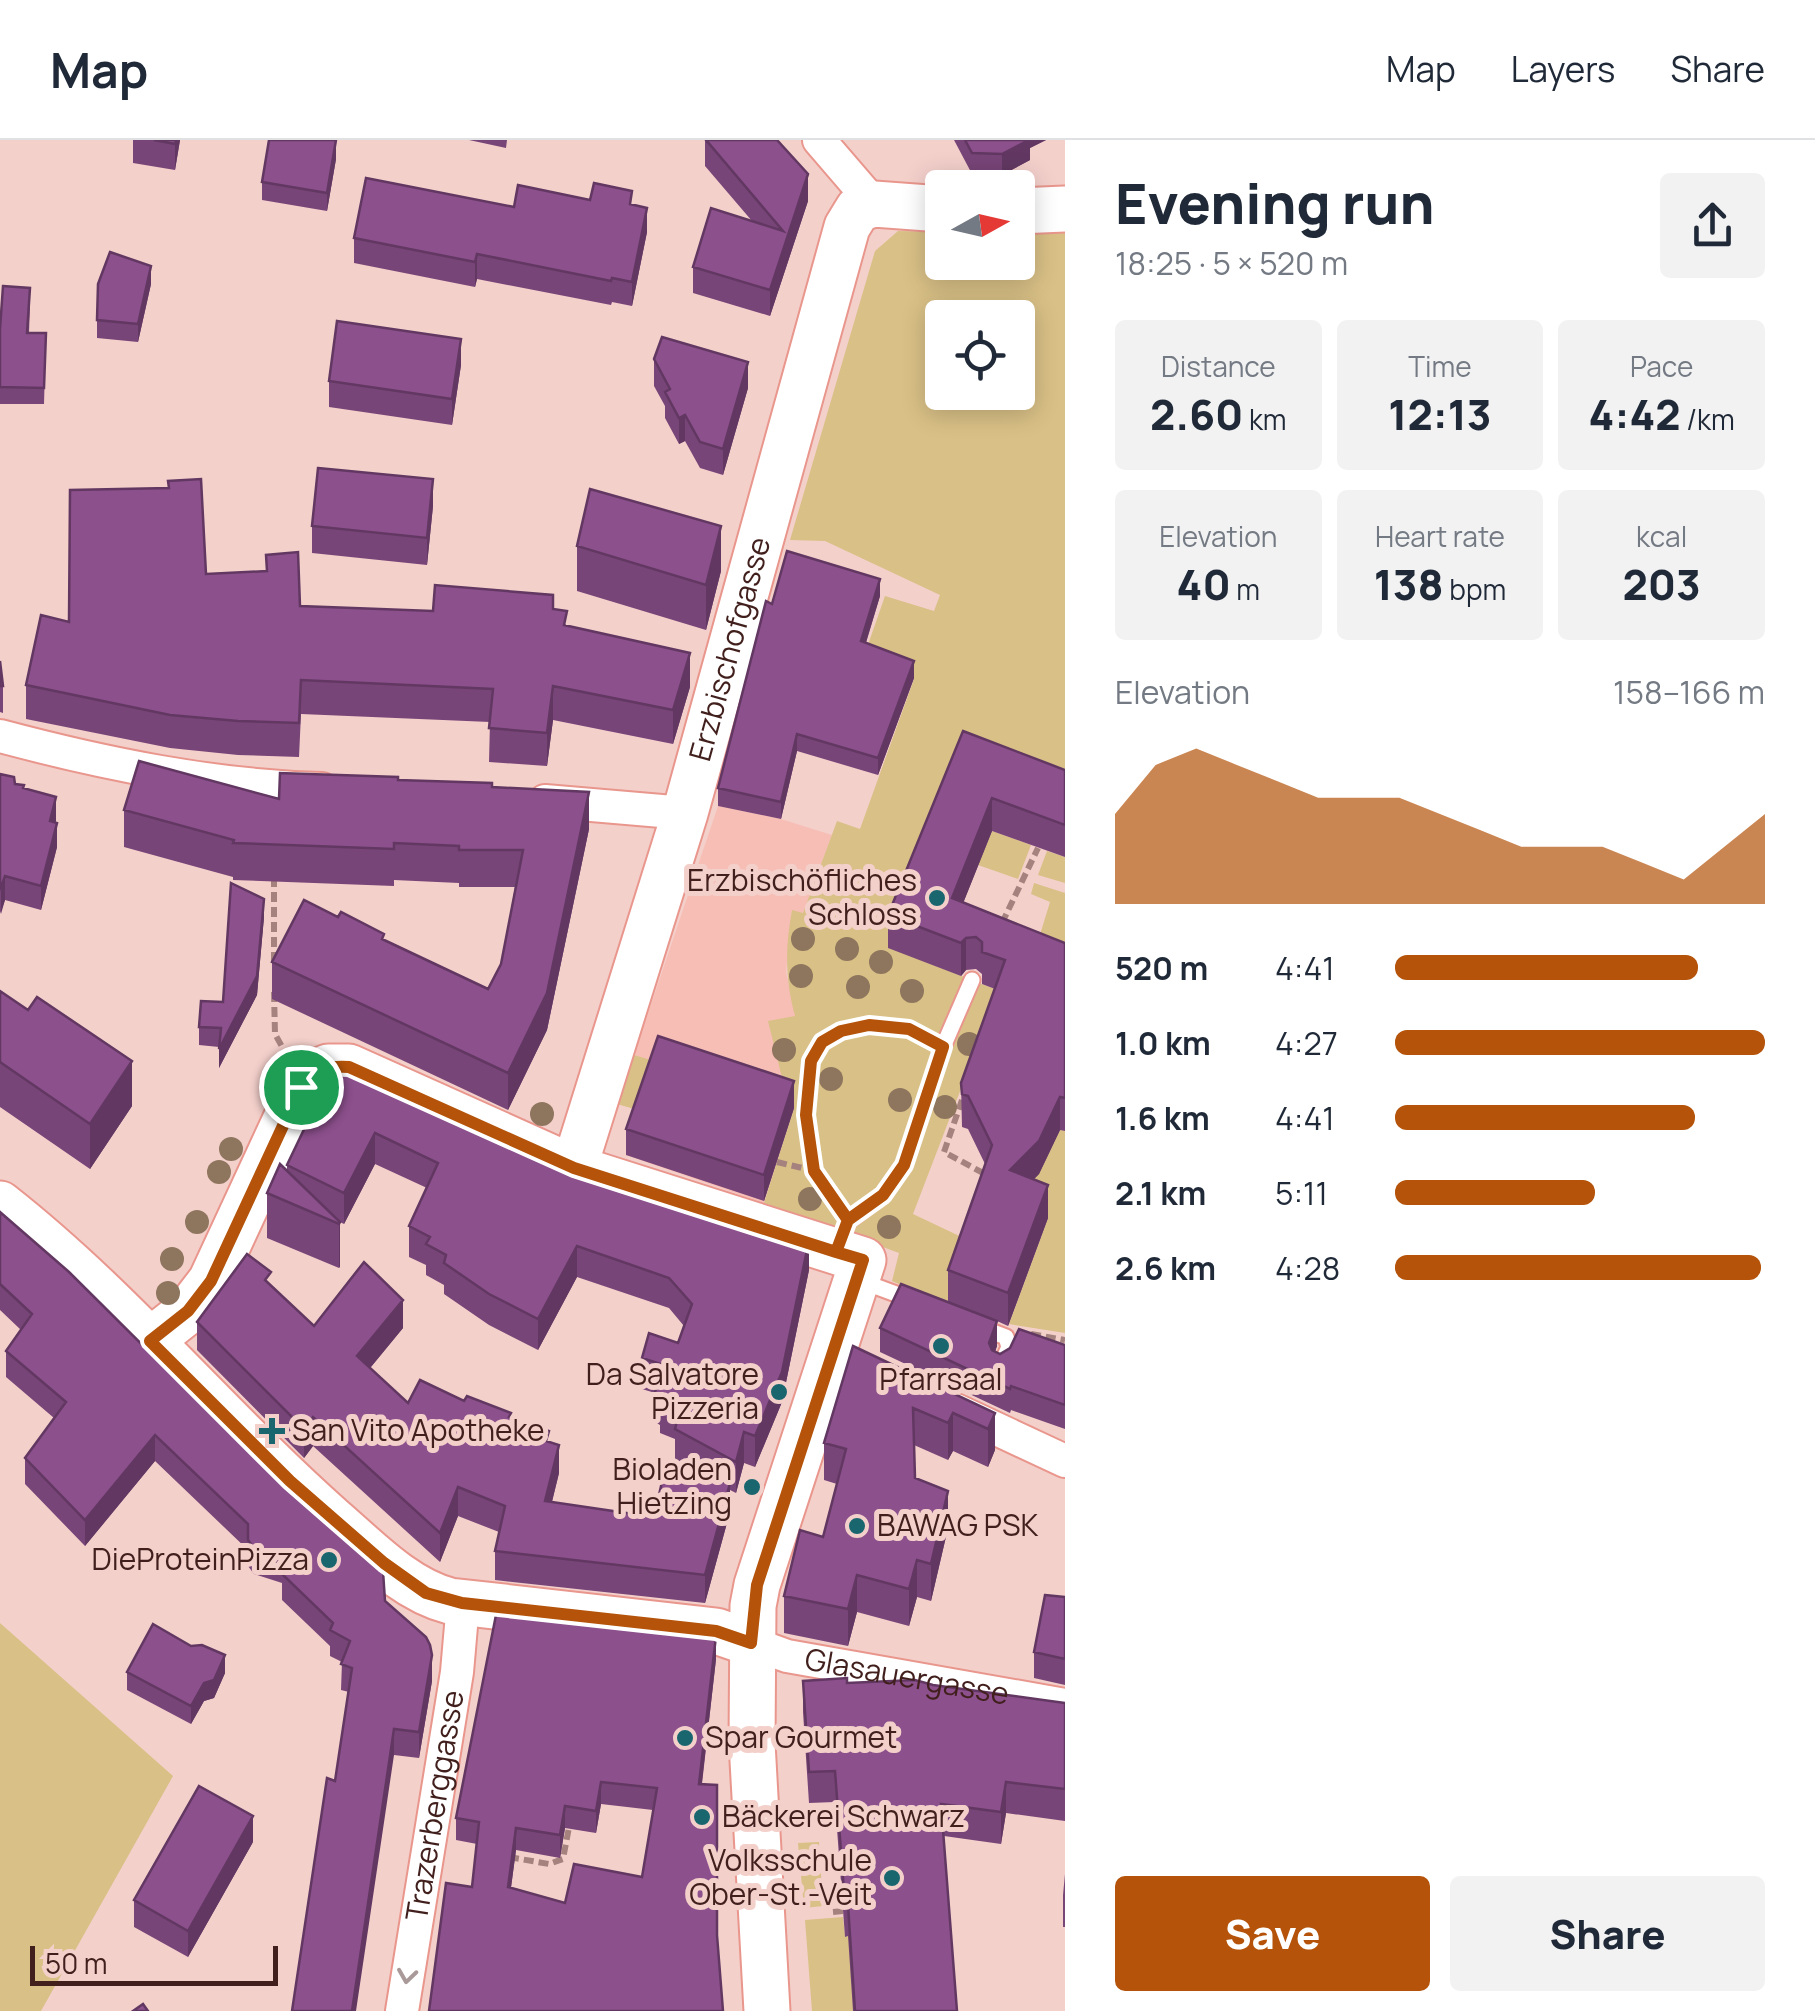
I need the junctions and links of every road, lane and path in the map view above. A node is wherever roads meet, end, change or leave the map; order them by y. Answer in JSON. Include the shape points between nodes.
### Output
{"nodes":[{"id":1,"x":819,"y":140,"type":"edge"},
{"id":2,"x":874,"y":204,"type":"junction"},
{"id":3,"x":925,"y":208,"type":"edge"},
{"id":4,"x":1065,"y":210,"type":"edge"},
{"id":5,"x":1035,"y":211,"type":"edge"},
{"id":6,"x":0,"y":736,"type":"edge"},
{"id":7,"x":361,"y":790,"type":"edge"},
{"id":8,"x":516,"y":798,"type":"edge"},
{"id":9,"x":686,"y":813,"type":"junction"},
{"id":10,"x":1038,"y":848,"type":"dead end"},
{"id":11,"x":274,"y":876,"type":"edge"},
{"id":12,"x":998,"y":930,"type":"edge"},
{"id":13,"x":972,"y":980,"type":"dead end"},
{"id":14,"x":943,"y":1047,"type":"junction"},
{"id":15,"x":301,"y":1087,"type":"junction"},
{"id":16,"x":963,"y":1098,"type":"edge"},
{"id":17,"x":777,"y":1162,"type":"edge"},
{"id":18,"x":574,"y":1168,"type":"junction"},
{"id":19,"x":814,"y":1171,"type":"junction"},
{"id":20,"x":988,"y":1176,"type":"edge"},
{"id":21,"x":0,"y":1204,"type":"edge"},
{"id":22,"x":851,"y":1253,"type":"junction"},
{"id":23,"x":934,"y":1309,"type":"edge"},
{"id":24,"x":963,"y":1321,"type":"edge"},
{"id":25,"x":1006,"y":1337,"type":"junction"},
{"id":26,"x":1065,"y":1340,"type":"edge"},
{"id":27,"x":150,"y":1341,"type":"junction"},
{"id":28,"x":1000,"y":1366,"type":"edge"},
{"id":29,"x":932,"y":1398,"type":"edge"},
{"id":30,"x":1065,"y":1461,"type":"edge"},
{"id":31,"x":462,"y":1603,"type":"junction"},
{"id":32,"x":751,"y":1643,"type":"junction"},
{"id":33,"x":1065,"y":1704,"type":"edge"},
{"id":34,"x":571,"y":1809,"type":"edge"},
{"id":35,"x":499,"y":1855,"type":"edge"},
{"id":36,"x":402,"y":2011,"type":"edge"},
{"id":37,"x":767,"y":2011,"type":"edge"}],
"edges":[{"from":1,"to":2,"type":"street"},
{"from":2,"to":3,"type":"street"},
{"from":2,"to":9,"type":"street","name":"Erzbischofgasse","via":[[858,209],[846,227]]},
{"from":4,"to":5,"type":"street"},
{"from":6,"to":7,"type":"street","via":[[92,761],[272,787]]},
{"from":8,"to":9,"type":"street"},
{"from":9,"to":18,"type":"street","name":"Erzbischofgasse"},
{"from":10,"to":12,"type":"path"},
{"from":11,"to":15,"type":"path","via":[[275,1034]]},
{"from":13,"to":14,"type":"lane"},
{"from":14,"to":19,"type":"path","via":[[909,1029],[869,1025],[822,1042],[811,1061],[806,1115]]},
{"from":14,"to":22,"type":"lane","via":[[904,1165]]},
{"from":15,"to":18,"type":"street","via":[[328,1067],[349,1067]]},
{"from":15,"to":27,"type":"street","via":[[211,1281],[188,1311]]},
{"from":16,"to":20,"type":"path","via":[[944,1152]]},
{"from":17,"to":19,"type":"path"},
{"from":18,"to":22,"type":"street"},
{"from":19,"to":22,"type":"path"},
{"from":21,"to":27,"type":"street"},
{"from":22,"to":23,"type":"lane","via":[[888,1289]]},
{"from":22,"to":32,"type":"street","via":[[850,1359],[757,1585]]},
{"from":24,"to":25,"type":"lane"},
{"from":25,"to":26,"type":"path","via":[[1017,1332]]},
{"from":25,"to":28,"type":"lane"},
{"from":27,"to":31,"type":"street","via":[[290,1481],[384,1563],[426,1593]]},
{"from":29,"to":30,"type":"street"},
{"from":31,"to":32,"type":"street","via":[[716,1631]]},
{"from":31,"to":36,"type":"street","name":"Trazerberggasse","one_way":true},
{"from":32,"to":33,"type":"street","name":"Glasauergasse","via":[[787,1656]]},
{"from":32,"to":37,"type":"street"},
{"from":34,"to":35,"type":"path","via":[[563,1859],[550,1864]]}]}
